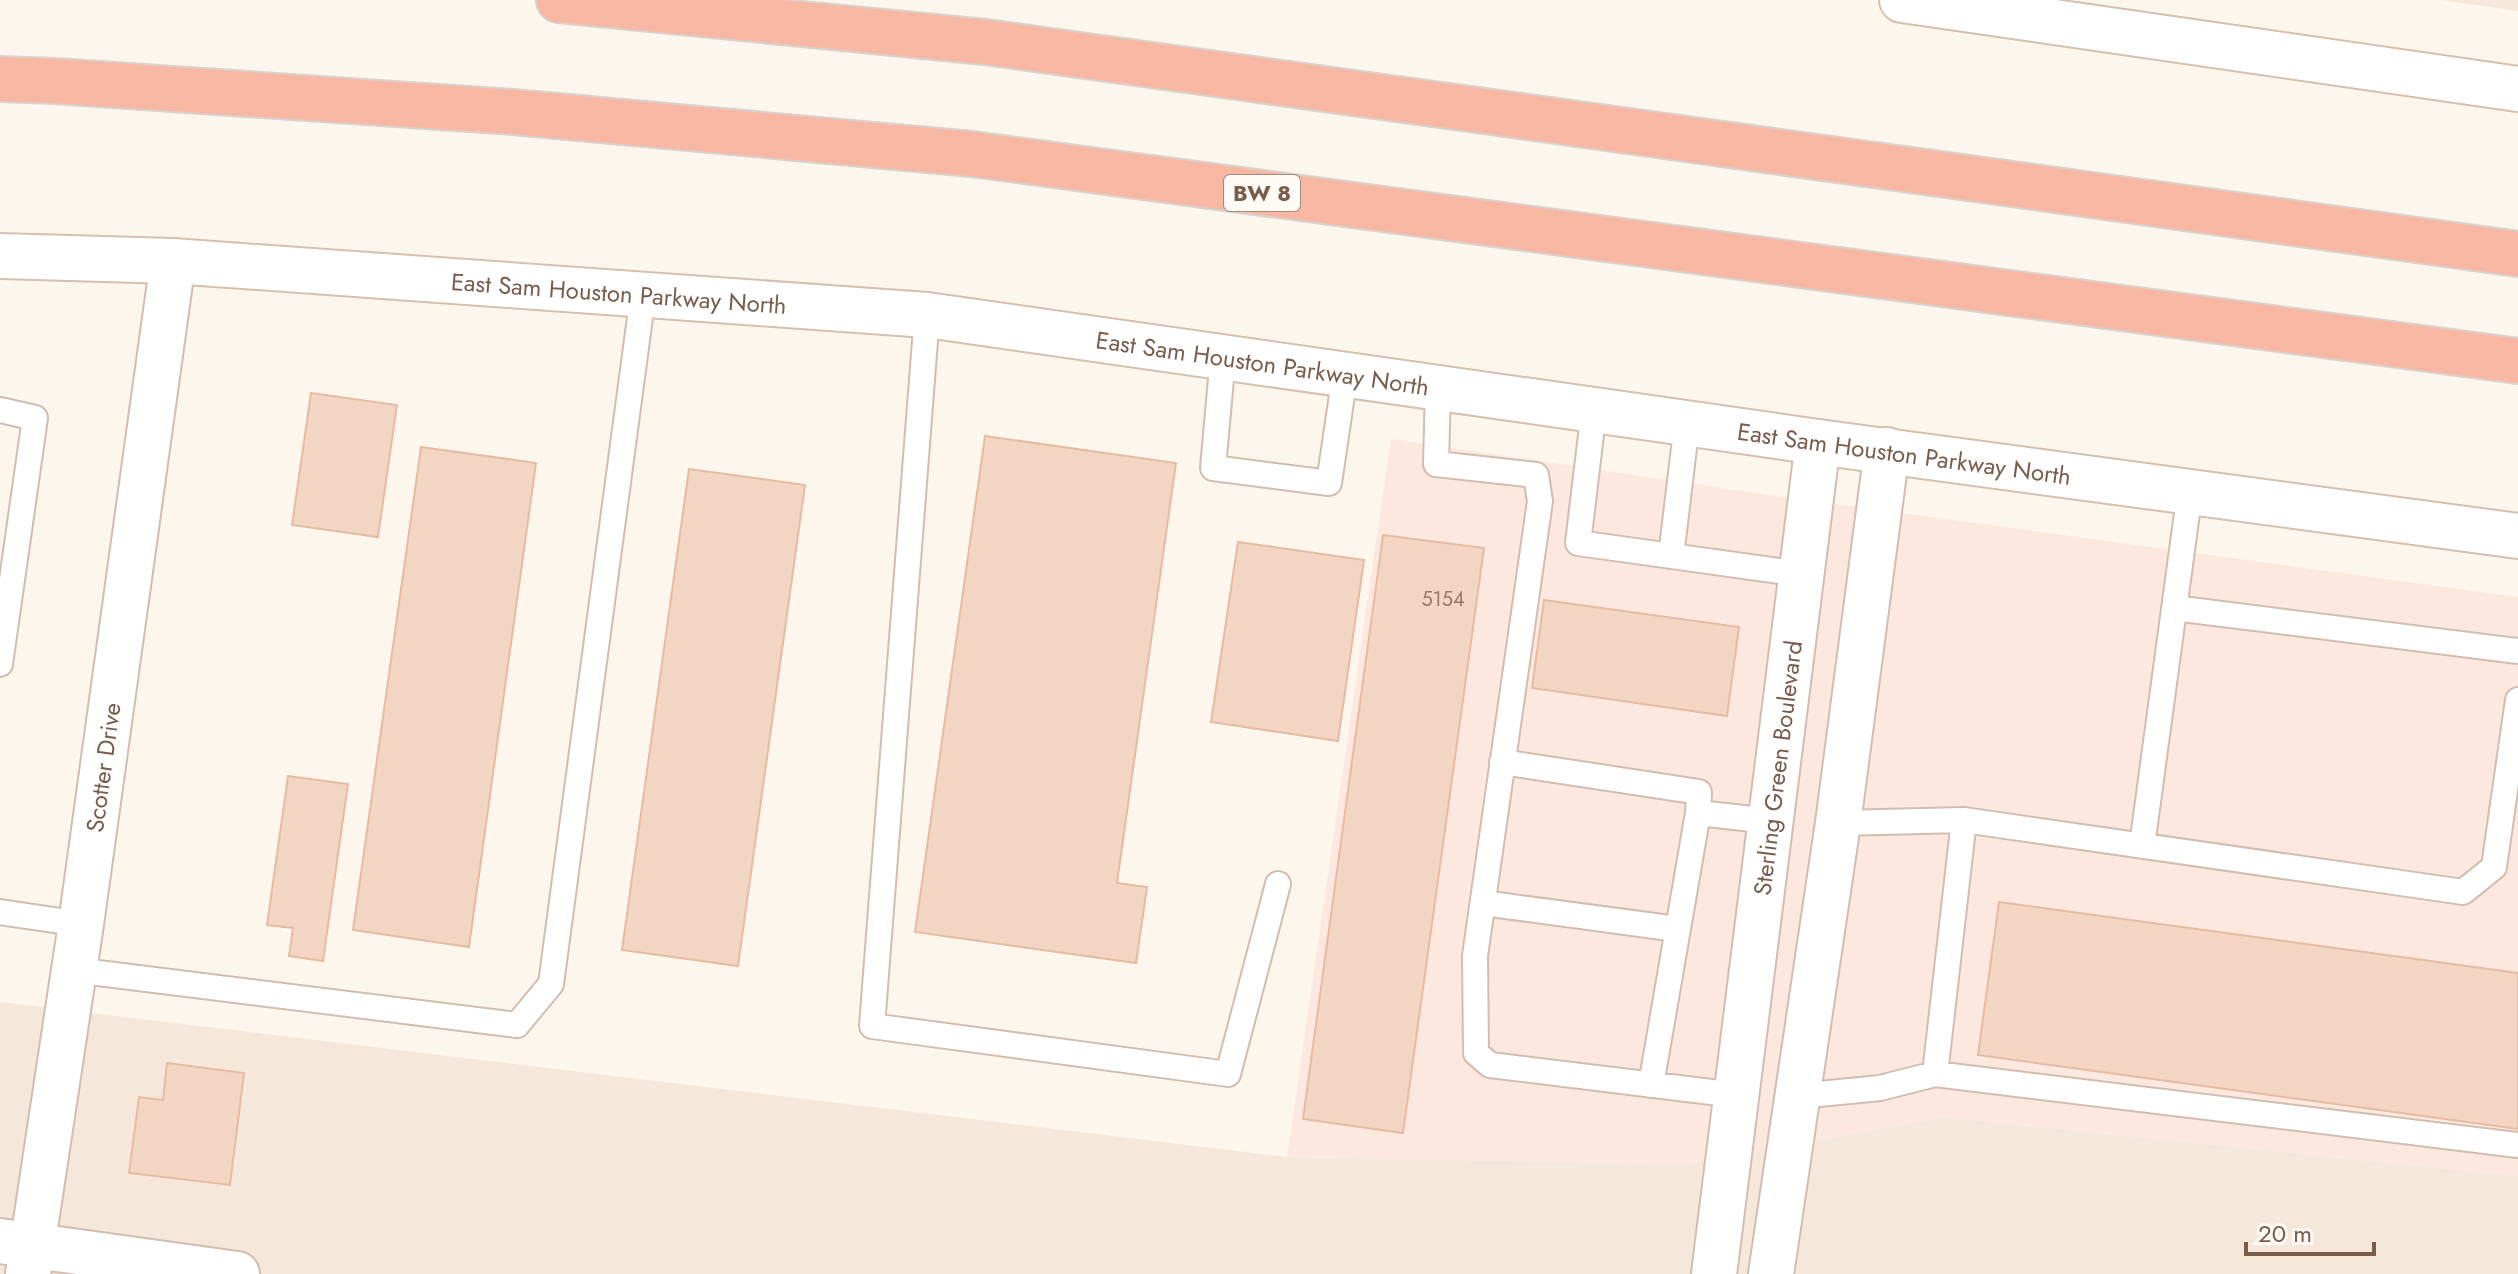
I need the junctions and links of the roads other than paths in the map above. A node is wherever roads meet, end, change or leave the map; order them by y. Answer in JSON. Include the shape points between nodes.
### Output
{"nodes":[{"id":1,"x":559,"y":0,"type":"edge"},
{"id":2,"x":1902,"y":0,"type":"edge"},
{"id":3,"x":0,"y":79,"type":"edge"},
{"id":4,"x":2518,"y":89,"type":"edge"},
{"id":5,"x":2518,"y":254,"type":"edge"},
{"id":6,"x":0,"y":256,"type":"edge"},
{"id":7,"x":173,"y":261,"type":"junction"},
{"id":8,"x":643,"y":295,"type":"junction"},
{"id":9,"x":927,"y":315,"type":"junction"},
{"id":10,"x":1223,"y":357,"type":"junction"},
{"id":11,"x":2518,"y":361,"type":"edge"},
{"id":12,"x":1345,"y":375,"type":"junction"},
{"id":13,"x":1438,"y":388,"type":"junction"},
{"id":14,"x":0,"y":410,"type":"edge"},
{"id":15,"x":1594,"y":410,"type":"junction"},
{"id":16,"x":1687,"y":423,"type":"junction"},
{"id":17,"x":1818,"y":442,"type":"junction"},
{"id":18,"x":1887,"y":450,"type":"junction"},
{"id":19,"x":2190,"y":491,"type":"junction"},
{"id":20,"x":2518,"y":536,"type":"edge"},
{"id":21,"x":1671,"y":556,"type":"junction"},
{"id":22,"x":1801,"y":574,"type":"junction"},
{"id":23,"x":2174,"y":608,"type":"junction"},
{"id":24,"x":2518,"y":651,"type":"edge"},
{"id":25,"x":0,"y":664,"type":"edge"},
{"id":26,"x":2518,"y":700,"type":"edge"},
{"id":27,"x":1502,"y":762,"type":"junction"},
{"id":28,"x":1698,"y":813,"type":"junction"},
{"id":29,"x":1964,"y":820,"type":"junction"},
{"id":30,"x":1771,"y":821,"type":"junction"},
{"id":31,"x":1838,"y":823,"type":"junction"},
{"id":32,"x":2142,"y":846,"type":"junction"},
{"id":33,"x":1278,"y":884,"type":"dead end"},
{"id":34,"x":1483,"y":903,"type":"junction"},
{"id":35,"x":0,"y":912,"type":"edge"},
{"id":36,"x":81,"y":924,"type":"junction"},
{"id":37,"x":1677,"y":929,"type":"junction"},
{"id":38,"x":74,"y":970,"type":"junction"},
{"id":39,"x":1935,"y":1074,"type":"junction"},
{"id":40,"x":1651,"y":1085,"type":"junction"},
{"id":41,"x":1736,"y":1095,"type":"junction"},
{"id":42,"x":1799,"y":1096,"type":"junction"},
{"id":43,"x":2518,"y":1145,"type":"edge"},
{"id":44,"x":20,"y":1253,"type":"edge"},
{"id":45,"x":237,"y":1274,"type":"edge"},
{"id":46,"x":1714,"y":1274,"type":"edge"},
{"id":47,"x":1771,"y":1274,"type":"edge"}],
"edges":[{"from":1,"to":5,"type":"highway","via":[[985,42]]},
{"from":2,"to":4,"type":"main road"},
{"from":3,"to":11,"type":"highway","number":"BW 8","via":[[513,112],[972,154]]},
{"from":6,"to":7,"type":"main road","name":"East Sam Houston Parkway North"},
{"from":7,"to":8,"type":"main road","name":"East Sam Houston Parkway North"},
{"from":7,"to":36,"type":"main road","name":"Scotter Drive"},
{"from":8,"to":9,"type":"main road","name":"East Sam Houston Parkway North"},
{"from":8,"to":38,"type":"lane","via":[[551,984],[517,1025]]},
{"from":9,"to":10,"type":"main road","name":"East Sam Houston Parkway North"},
{"from":9,"to":33,"type":"lane","via":[[872,1026],[1228,1074]]},
{"from":10,"to":12,"type":"main road","name":"East Sam Houston Parkway North"},
{"from":10,"to":12,"type":"lane","via":[[1213,468],[1329,483]]},
{"from":12,"to":13,"type":"main road","name":"East Sam Houston Parkway North"},
{"from":13,"to":15,"type":"main road","name":"East Sam Houston Parkway North"},
{"from":13,"to":27,"type":"lane","via":[[1436,464],[1536,475],[1540,501]]},
{"from":14,"to":25,"type":"lane","via":[[35,418]]},
{"from":15,"to":16,"type":"main road","name":"East Sam Houston Parkway North"},
{"from":15,"to":21,"type":"lane","via":[[1578,543]]},
{"from":16,"to":17,"type":"main road","name":"East Sam Houston Parkway North"},
{"from":16,"to":21,"type":"lane"},
{"from":17,"to":18,"type":"main road","name":"East Sam Houston Parkway North"},
{"from":17,"to":22,"type":"main road","name":"Sterling Green Boulevard"},
{"from":18,"to":19,"type":"main road","name":"East Sam Houston Parkway North"},
{"from":18,"to":31,"type":"main road"},
{"from":19,"to":20,"type":"main road","name":"East Sam Houston Parkway North"},
{"from":19,"to":23,"type":"lane"},
{"from":21,"to":22,"type":"lane"},
{"from":22,"to":30,"type":"main road","name":"Sterling Green Boulevard"},
{"from":23,"to":24,"type":"lane"},
{"from":23,"to":32,"type":"lane"},
{"from":26,"to":32,"type":"lane","via":[[2494,867],[2463,892]]},
{"from":27,"to":28,"type":"lane","via":[[1699,792]]},
{"from":27,"to":34,"type":"lane"},
{"from":28,"to":30,"type":"lane"},
{"from":28,"to":37,"type":"lane"},
{"from":29,"to":31,"type":"lane"},
{"from":29,"to":32,"type":"lane"},
{"from":29,"to":39,"type":"lane"},
{"from":30,"to":41,"type":"main road","name":"Sterling Green Boulevard"},
{"from":31,"to":42,"type":"main road"},
{"from":34,"to":37,"type":"lane"},
{"from":34,"to":40,"type":"lane","via":[[1475,956],[1476,1053],[1490,1065]]},
{"from":35,"to":36,"type":"lane"},
{"from":36,"to":38,"type":"main road","name":"Scotter Drive"},
{"from":37,"to":40,"type":"lane"},
{"from":38,"to":44,"type":"main road","name":"Scotter Drive"},
{"from":39,"to":42,"type":"lane","via":[[1880,1088]]},
{"from":39,"to":43,"type":"lane"},
{"from":40,"to":41,"type":"lane"},
{"from":41,"to":42,"type":"main road"},
{"from":41,"to":46,"type":"main road","name":"Sterling Green Boulevard"},
{"from":42,"to":47,"type":"main road"},
{"from":44,"to":45,"type":"main road"}]}
